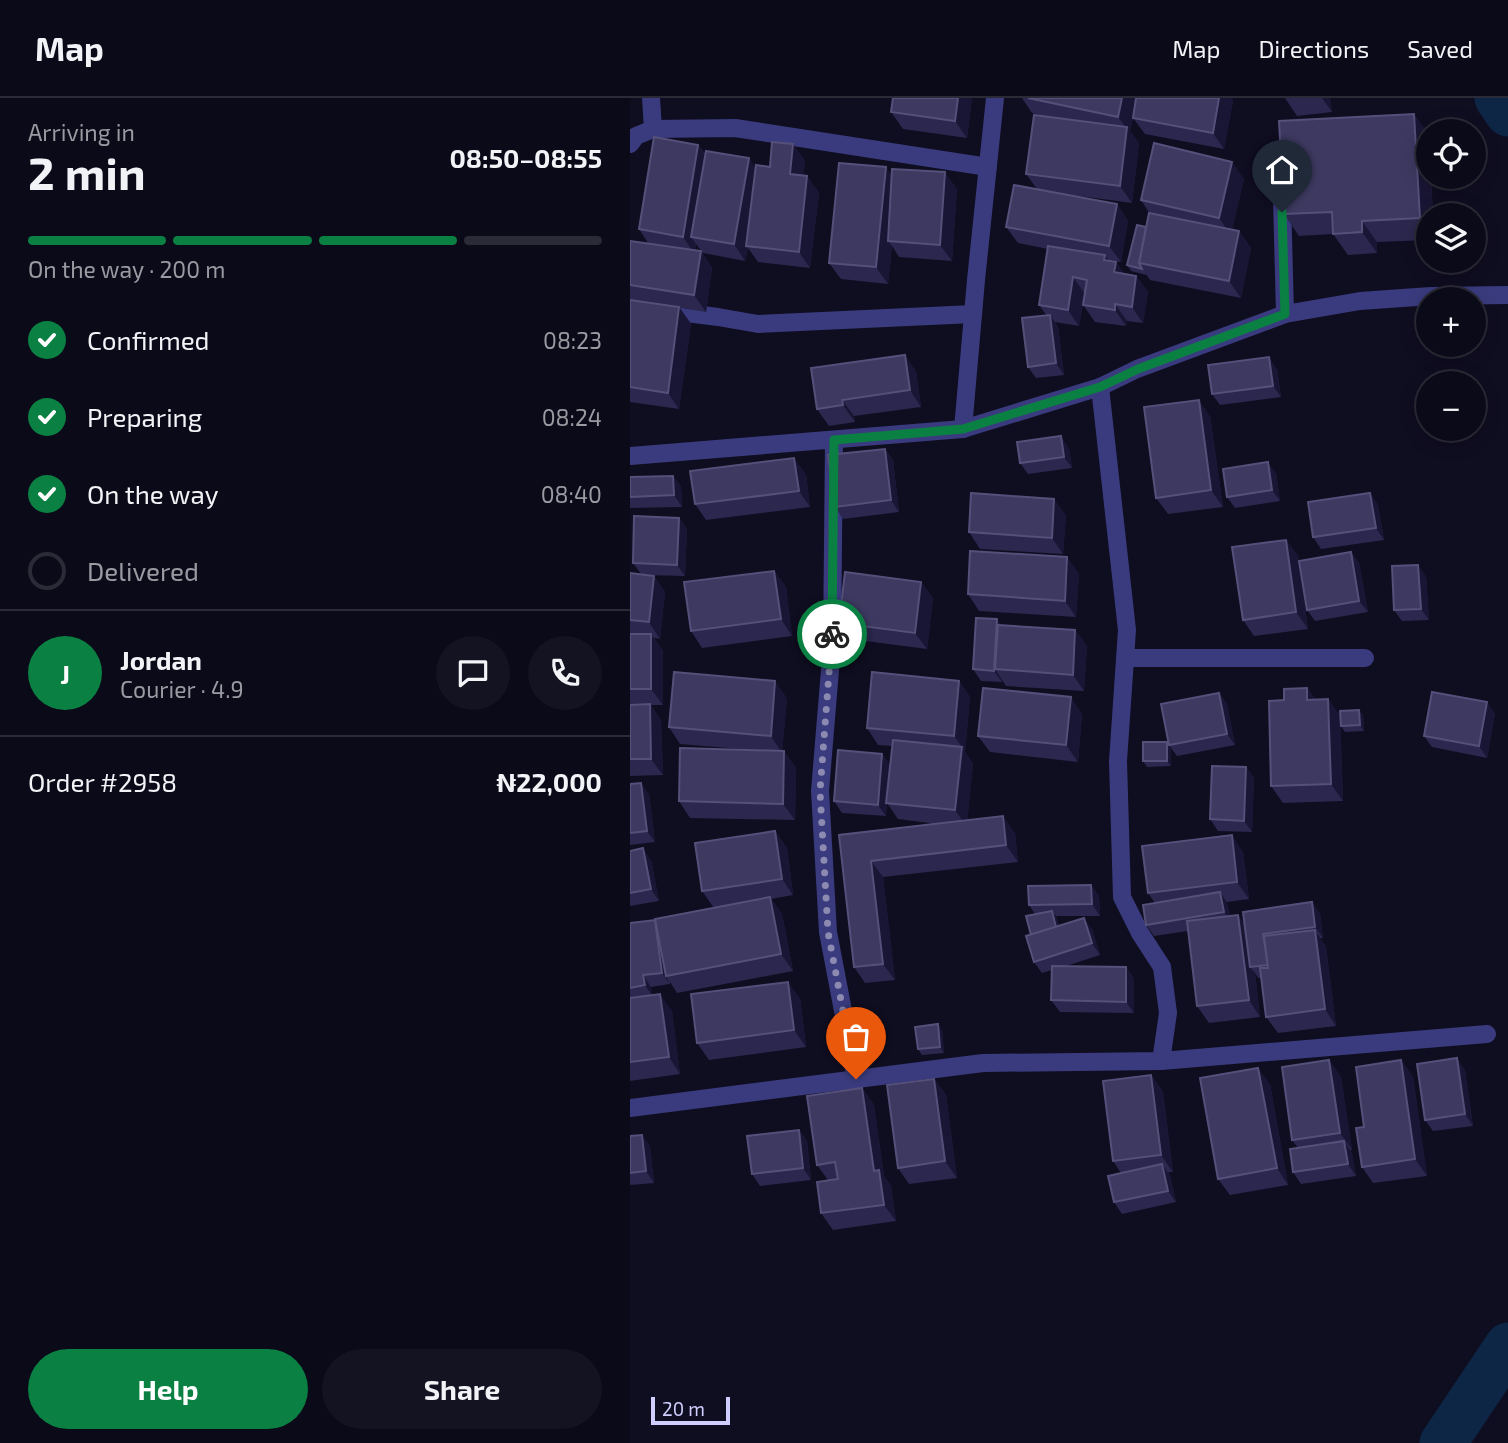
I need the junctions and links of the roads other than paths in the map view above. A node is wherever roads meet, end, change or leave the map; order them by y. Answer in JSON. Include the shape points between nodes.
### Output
{"nodes":[{"id":1,"x":651,"y":98,"type":"edge"},
{"id":2,"x":995,"y":98,"type":"edge"},
{"id":3,"x":653,"y":129,"type":"junction"},
{"id":4,"x":630,"y":144,"type":"edge"},
{"id":5,"x":1281,"y":160,"type":"edge"},
{"id":6,"x":988,"y":167,"type":"junction"},
{"id":7,"x":1508,"y":295,"type":"edge"},
{"id":8,"x":630,"y":306,"type":"edge"},
{"id":9,"x":973,"y":314,"type":"junction"},
{"id":10,"x":1285,"y":314,"type":"junction"},
{"id":11,"x":1100,"y":387,"type":"junction"},
{"id":12,"x":963,"y":429,"type":"junction"},
{"id":13,"x":834,"y":440,"type":"junction"},
{"id":14,"x":630,"y":456,"type":"edge"},
{"id":15,"x":1125,"y":658,"type":"junction"},
{"id":16,"x":1365,"y":658,"type":"dead end"},
{"id":17,"x":1487,"y":1034,"type":"dead end"},
{"id":18,"x":1161,"y":1061,"type":"junction"},
{"id":19,"x":856,"y":1079,"type":"junction"},
{"id":20,"x":630,"y":1108,"type":"edge"}],
"edges":[{"from":1,"to":3,"type":"street"},
{"from":2,"to":6,"type":"street"},
{"from":3,"to":4,"type":"street"},
{"from":3,"to":6,"type":"street","via":[[735,128]]},
{"from":5,"to":10,"type":"street"},
{"from":6,"to":9,"type":"street"},
{"from":7,"to":10,"type":"street","via":[[1372,300]]},
{"from":8,"to":9,"type":"street","via":[[758,324]]},
{"from":9,"to":12,"type":"street"},
{"from":10,"to":11,"type":"street"},
{"from":11,"to":12,"type":"street"},
{"from":11,"to":15,"type":"street","via":[[1127,630]]},
{"from":12,"to":13,"type":"street"},
{"from":13,"to":14,"type":"street"},
{"from":13,"to":19,"type":"street","via":[[832,646],[820,791],[828,932]]},
{"from":15,"to":16,"type":"street"},
{"from":15,"to":18,"type":"street","via":[[1118,761],[1122,897],[1162,967],[1168,1013]]},
{"from":17,"to":18,"type":"street"},
{"from":18,"to":19,"type":"street","via":[[983,1063]]},
{"from":19,"to":20,"type":"street"}]}
